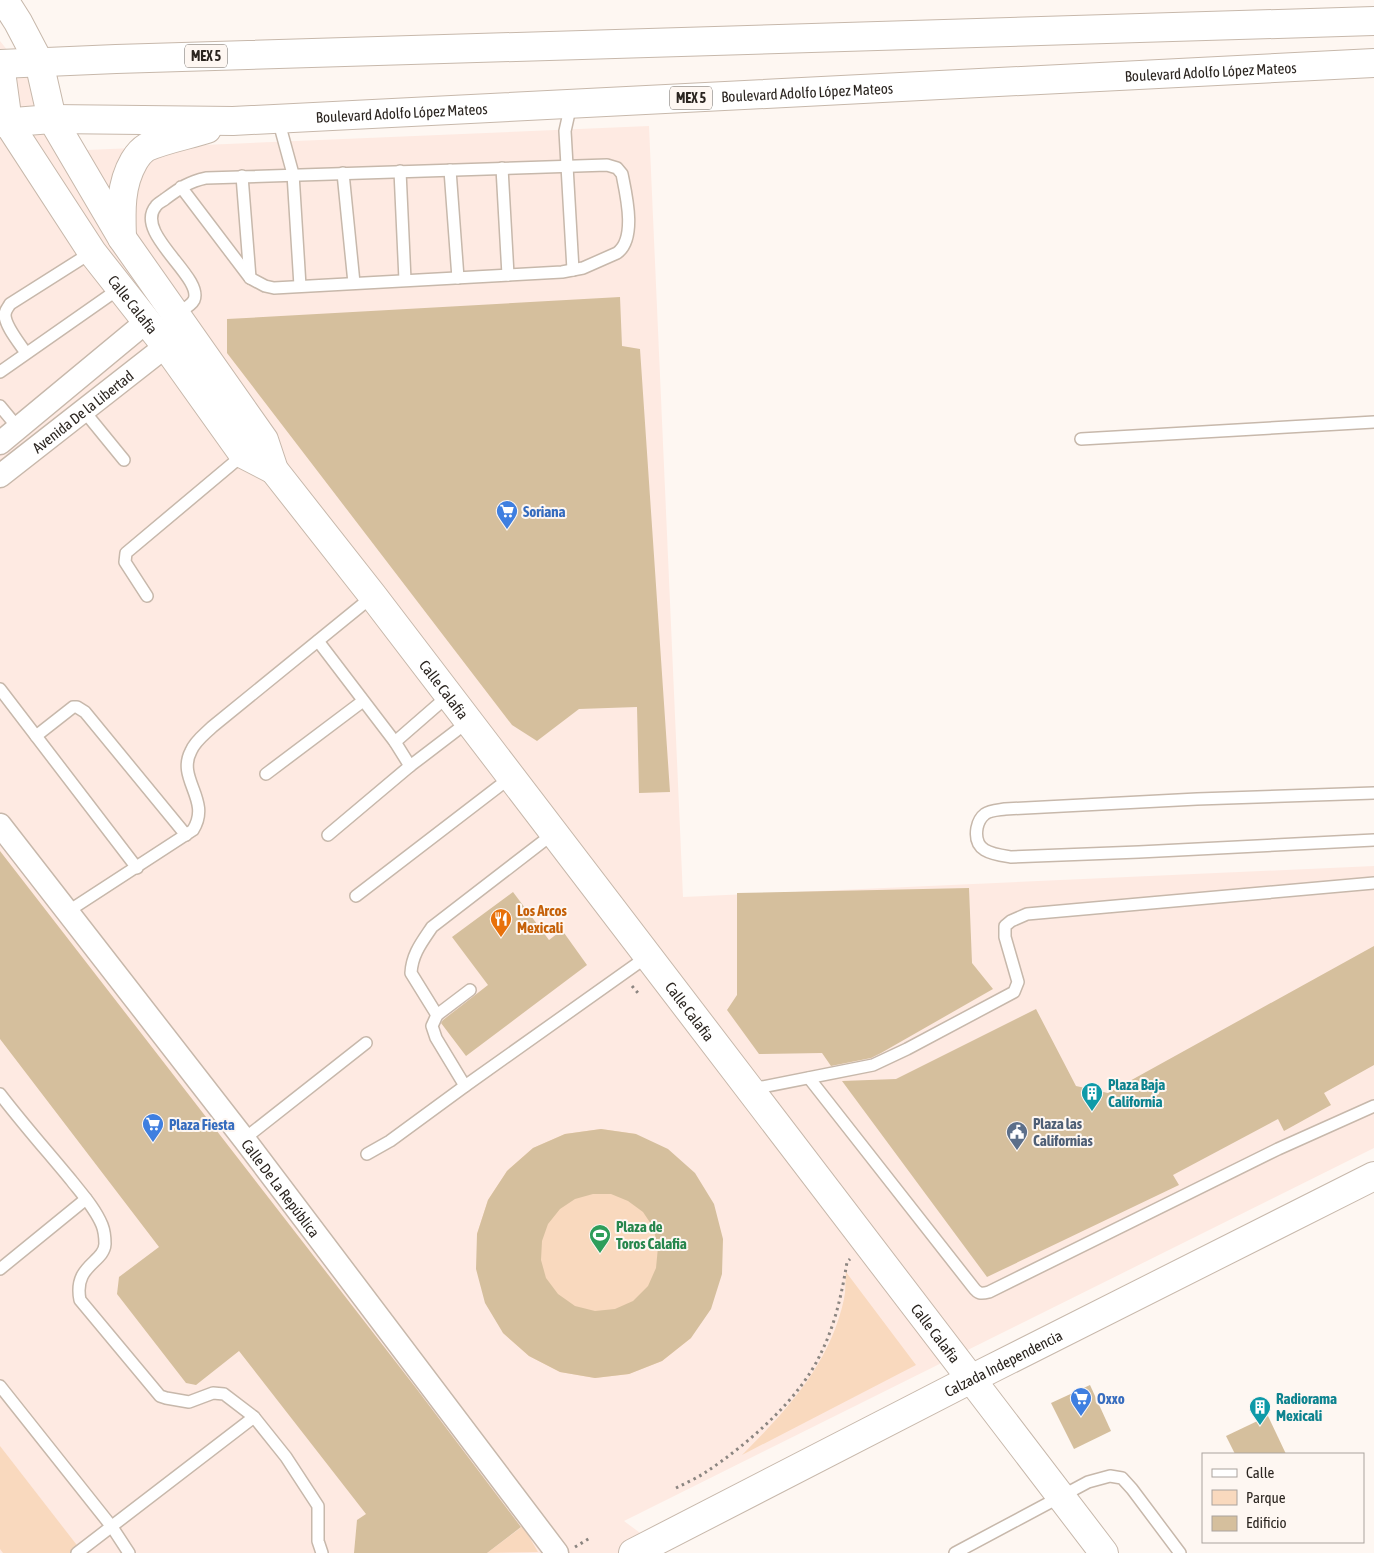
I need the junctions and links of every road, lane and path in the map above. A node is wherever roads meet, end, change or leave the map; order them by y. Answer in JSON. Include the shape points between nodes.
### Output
{"nodes":[{"id":1,"x":11,"y":11,"type":"edge"},
{"id":2,"x":1374,"y":21,"type":"edge"},
{"id":3,"x":39,"y":62,"type":"junction"},
{"id":4,"x":1374,"y":62,"type":"edge"},
{"id":5,"x":0,"y":64,"type":"edge"},
{"id":6,"x":571,"y":104,"type":"junction"},
{"id":7,"x":52,"y":119,"type":"junction"},
{"id":8,"x":278,"y":119,"type":"junction"},
{"id":9,"x":233,"y":121,"type":"junction"},
{"id":10,"x":4,"y":123,"type":"edge"},
{"id":11,"x":566,"y":166,"type":"junction"},
{"id":12,"x":502,"y":168,"type":"junction"},
{"id":13,"x":450,"y":170,"type":"junction"},
{"id":14,"x":400,"y":171,"type":"junction"},
{"id":15,"x":343,"y":173,"type":"junction"},
{"id":16,"x":293,"y":174,"type":"junction"},
{"id":17,"x":242,"y":176,"type":"junction"},
{"id":18,"x":181,"y":187,"type":"junction"},
{"id":19,"x":122,"y":238,"type":"junction"},
{"id":20,"x":92,"y":252,"type":"junction"},
{"id":21,"x":573,"y":270,"type":"junction"},
{"id":22,"x":508,"y":275,"type":"junction"},
{"id":23,"x":250,"y":278,"type":"junction"},
{"id":24,"x":458,"y":278,"type":"junction"},
{"id":25,"x":405,"y":280,"type":"junction"},
{"id":26,"x":354,"y":283,"type":"junction"},
{"id":27,"x":300,"y":286,"type":"junction"},
{"id":28,"x":120,"y":288,"type":"junction"},
{"id":29,"x":176,"y":314,"type":"junction"},
{"id":30,"x":146,"y":322,"type":"junction"},
{"id":31,"x":166,"y":346,"type":"junction"},
{"id":32,"x":26,"y":353,"type":"junction"},
{"id":33,"x":0,"y":372,"type":"edge"},
{"id":34,"x":0,"y":406,"type":"edge"},
{"id":35,"x":84,"y":411,"type":"junction"},
{"id":36,"x":1374,"y":422,"type":"edge"},
{"id":37,"x":19,"y":429,"type":"junction"},
{"id":38,"x":1081,"y":439,"type":"dead end"},
{"id":39,"x":0,"y":443,"type":"edge"},
{"id":40,"x":253,"y":447,"type":"junction"},
{"id":41,"x":124,"y":460,"type":"dead end"},
{"id":42,"x":0,"y":476,"type":"edge"},
{"id":43,"x":147,"y":596,"type":"dead end"},
{"id":44,"x":373,"y":596,"type":"junction"},
{"id":45,"x":318,"y":641,"type":"junction"},
{"id":46,"x":0,"y":689,"type":"edge"},
{"id":47,"x":449,"y":695,"type":"junction"},
{"id":48,"x":363,"y":701,"type":"junction"},
{"id":49,"x":469,"y":722,"type":"junction"},
{"id":50,"x":36,"y":736,"type":"junction"},
{"id":51,"x":395,"y":742,"type":"junction"},
{"id":52,"x":410,"y":766,"type":"junction"},
{"id":53,"x":266,"y":774,"type":"dead end"},
{"id":54,"x":511,"y":777,"type":"junction"},
{"id":55,"x":1374,"y":793,"type":"edge"},
{"id":56,"x":0,"y":825,"type":"edge"},
{"id":57,"x":554,"y":833,"type":"junction"},
{"id":58,"x":186,"y":835,"type":"junction"},
{"id":59,"x":328,"y":835,"type":"dead end"},
{"id":60,"x":1374,"y":840,"type":"edge"},
{"id":61,"x":137,"y":868,"type":"junction"},
{"id":62,"x":1374,"y":884,"type":"edge"},
{"id":63,"x":356,"y":896,"type":"dead end"},
{"id":64,"x":67,"y":912,"type":"junction"},
{"id":65,"x":648,"y":956,"type":"junction"},
{"id":66,"x":470,"y":990,"type":"dead end"},
{"id":67,"x":437,"y":1015,"type":"junction"},
{"id":68,"x":366,"y":1042,"type":"dead end"},
{"id":69,"x":809,"y":1078,"type":"junction"},
{"id":70,"x":465,"y":1086,"type":"junction"},
{"id":71,"x":750,"y":1089,"type":"junction"},
{"id":72,"x":0,"y":1094,"type":"edge"},
{"id":73,"x":1374,"y":1106,"type":"edge"},
{"id":74,"x":244,"y":1140,"type":"junction"},
{"id":75,"x":368,"y":1154,"type":"dead end"},
{"id":76,"x":1374,"y":1176,"type":"edge"},
{"id":77,"x":86,"y":1199,"type":"junction"},
{"id":78,"x":867,"y":1243,"type":"junction"},
{"id":79,"x":0,"y":1269,"type":"edge"},
{"id":80,"x":971,"y":1379,"type":"junction"},
{"id":81,"x":0,"y":1386,"type":"edge"},
{"id":82,"x":254,"y":1417,"type":"junction"},
{"id":83,"x":676,"y":1488,"type":"dead end"},
{"id":84,"x":1061,"y":1497,"type":"junction"},
{"id":85,"x":112,"y":1527,"type":"junction"},
{"id":86,"x":78,"y":1553,"type":"edge"},
{"id":87,"x":129,"y":1553,"type":"edge"},
{"id":88,"x":322,"y":1553,"type":"edge"},
{"id":89,"x":557,"y":1553,"type":"edge"},
{"id":90,"x":633,"y":1553,"type":"edge"},
{"id":91,"x":955,"y":1553,"type":"edge"},
{"id":92,"x":1104,"y":1553,"type":"edge"},
{"id":93,"x":1180,"y":1553,"type":"edge"}],
"edges":[{"from":1,"to":3,"type":"main road","name":"Calle Calafia"},
{"from":1,"to":5,"type":"main road"},
{"from":2,"to":3,"type":"main road","number":"MEX 5"},
{"from":3,"to":5,"type":"main road","number":"MEX 5"},
{"from":3,"to":7,"type":"main road","name":"Calle Calafia"},
{"from":4,"to":6,"type":"main road","name":"Boulevard Adolfo López Mateos","number":"MEX 5"},
{"from":5,"to":10,"type":"main road"},
{"from":6,"to":8,"type":"main road","name":"Boulevard Adolfo López Mateos","number":"MEX 5"},
{"from":6,"to":11,"type":"lane","via":[[565,131]]},
{"from":7,"to":9,"type":"main road","name":"Boulevard Adolfo López Mateos","number":"MEX 5"},
{"from":7,"to":10,"type":"main road","name":"Boulevard Adolfo López Mateos","number":"MEX 5"},
{"from":7,"to":19,"type":"main road","name":"Calle Calafia"},
{"from":8,"to":9,"type":"main road","name":"Boulevard Adolfo López Mateos","number":"MEX 5"},
{"from":8,"to":16,"type":"lane"},
{"from":9,"to":19,"type":"main road","via":[[145,148],[125,180]]},
{"from":10,"to":20,"type":"main road","name":"Calle Calafia"},
{"from":11,"to":12,"type":"lane"},
{"from":11,"to":21,"type":"lane"},
{"from":11,"to":21,"type":"lane","via":[[607,165],[617,168],[622,174],[629,229],[622,249]]},
{"from":12,"to":13,"type":"lane"},
{"from":12,"to":22,"type":"lane"},
{"from":13,"to":14,"type":"lane"},
{"from":13,"to":24,"type":"lane"},
{"from":14,"to":15,"type":"lane"},
{"from":14,"to":25,"type":"lane"},
{"from":15,"to":16,"type":"lane"},
{"from":15,"to":26,"type":"lane"},
{"from":16,"to":17,"type":"lane"},
{"from":16,"to":27,"type":"lane"},
{"from":17,"to":18,"type":"lane","via":[[206,178]]},
{"from":17,"to":23,"type":"lane"},
{"from":18,"to":23,"type":"lane"},
{"from":18,"to":29,"type":"lane","via":[[156,206],[152,215],[158,237],[194,289],[194,300]]},
{"from":19,"to":29,"type":"main road","name":"Calle Calafia"},
{"from":20,"to":28,"type":"main road","name":"Calle Calafia"},
{"from":20,"to":32,"type":"lane","via":[[10,304],[5,311],[4,317]]},
{"from":21,"to":22,"type":"lane"},
{"from":22,"to":24,"type":"lane"},
{"from":23,"to":27,"type":"lane","via":[[274,288]]},
{"from":24,"to":25,"type":"lane"},
{"from":25,"to":26,"type":"lane"},
{"from":26,"to":27,"type":"lane"},
{"from":28,"to":30,"type":"main road","name":"Calle Calafia"},
{"from":28,"to":32,"type":"lane"},
{"from":29,"to":40,"type":"main road","name":"Calle Calafia"},
{"from":30,"to":31,"type":"main road","name":"Calle Calafia"},
{"from":30,"to":37,"type":"street","name":"Avenida De la Libertad"},
{"from":31,"to":35,"type":"street","name":"Avenida De la Libertad"},
{"from":31,"to":40,"type":"main road","name":"Calle Calafia"},
{"from":32,"to":33,"type":"lane"},
{"from":34,"to":37,"type":"lane"},
{"from":35,"to":41,"type":"lane"},
{"from":35,"to":42,"type":"street","name":"Avenida De la Libertad"},
{"from":36,"to":38,"type":"lane"},
{"from":37,"to":39,"type":"street","name":"Avenida De la Libertad"},
{"from":40,"to":43,"type":"lane","via":[[126,553],[125,562]]},
{"from":40,"to":44,"type":"main road","name":"Calle Calafia"},
{"from":44,"to":45,"type":"lane"},
{"from":44,"to":47,"type":"main road","name":"Calle Calafia"},
{"from":45,"to":48,"type":"lane"},
{"from":45,"to":58,"type":"lane","via":[[212,727],[191,750],[189,779],[199,802],[199,815],[198,823]]},
{"from":46,"to":50,"type":"lane"},
{"from":47,"to":49,"type":"main road","name":"Calle Calafia"},
{"from":47,"to":51,"type":"lane"},
{"from":48,"to":51,"type":"lane"},
{"from":48,"to":53,"type":"lane"},
{"from":49,"to":52,"type":"lane"},
{"from":49,"to":54,"type":"main road","name":"Calle Calafia"},
{"from":50,"to":58,"type":"lane","via":[[73,707],[80,708]]},
{"from":50,"to":61,"type":"lane"},
{"from":51,"to":52,"type":"lane"},
{"from":52,"to":59,"type":"lane"},
{"from":54,"to":57,"type":"main road","name":"Calle Calafia"},
{"from":54,"to":63,"type":"lane"},
{"from":55,"to":60,"type":"lane","via":[[1005,809],[986,813],[980,819],[976,833],[982,848],[1011,857]]},
{"from":56,"to":64,"type":"street","name":"Calle De La República"},
{"from":57,"to":65,"type":"main road","name":"Calle Calafia"},
{"from":57,"to":67,"type":"lane","via":[[432,927],[420,944],[414,954],[411,973]]},
{"from":58,"to":61,"type":"lane"},
{"from":61,"to":64,"type":"lane"},
{"from":62,"to":69,"type":"lane","via":[[1027,914],[1005,926],[1018,982],[1014,992],[886,1060]]},
{"from":64,"to":74,"type":"street","name":"Calle De La República"},
{"from":65,"to":70,"type":"lane"},
{"from":65,"to":71,"type":"main road","name":"Calle Calafia"},
{"from":66,"to":67,"type":"lane"},
{"from":67,"to":70,"type":"lane","via":[[433,1032]]},
{"from":68,"to":74,"type":"lane"},
{"from":69,"to":71,"type":"lane"},
{"from":69,"to":73,"type":"lane","via":[[977,1292],[982,1294],[1278,1149]]},
{"from":70,"to":75,"type":"lane"},
{"from":71,"to":78,"type":"main road","name":"Calle Calafia"},
{"from":72,"to":77,"type":"lane"},
{"from":74,"to":89,"type":"street","name":"Calle De La República"},
{"from":76,"to":80,"type":"main road","name":"Calzada Independencia"},
{"from":77,"to":79,"type":"lane"},
{"from":77,"to":82,"type":"lane","via":[[102,1226],[105,1246],[79,1281],[80,1300],[88,1311],[160,1396],[189,1402],[213,1393],[224,1394]]},
{"from":78,"to":80,"type":"main road","name":"Calle Calafia"},
{"from":78,"to":83,"type":"path","via":[[847,1262],[832,1326],[821,1354],[802,1385],[780,1411],[749,1439],[706,1472]]},
{"from":80,"to":84,"type":"main road","name":"Calle Calafia"},
{"from":80,"to":90,"type":"main road","name":"Calzada Independencia"},
{"from":81,"to":85,"type":"lane"},
{"from":82,"to":85,"type":"lane"},
{"from":82,"to":88,"type":"lane","via":[[286,1457],[318,1506],[318,1541]]},
{"from":84,"to":91,"type":"lane"},
{"from":84,"to":92,"type":"main road","name":"Calle Calafia"},
{"from":84,"to":93,"type":"lane","via":[[1088,1482],[1110,1476],[1122,1478]]},
{"from":85,"to":86,"type":"lane"},
{"from":85,"to":87,"type":"lane"}]}
